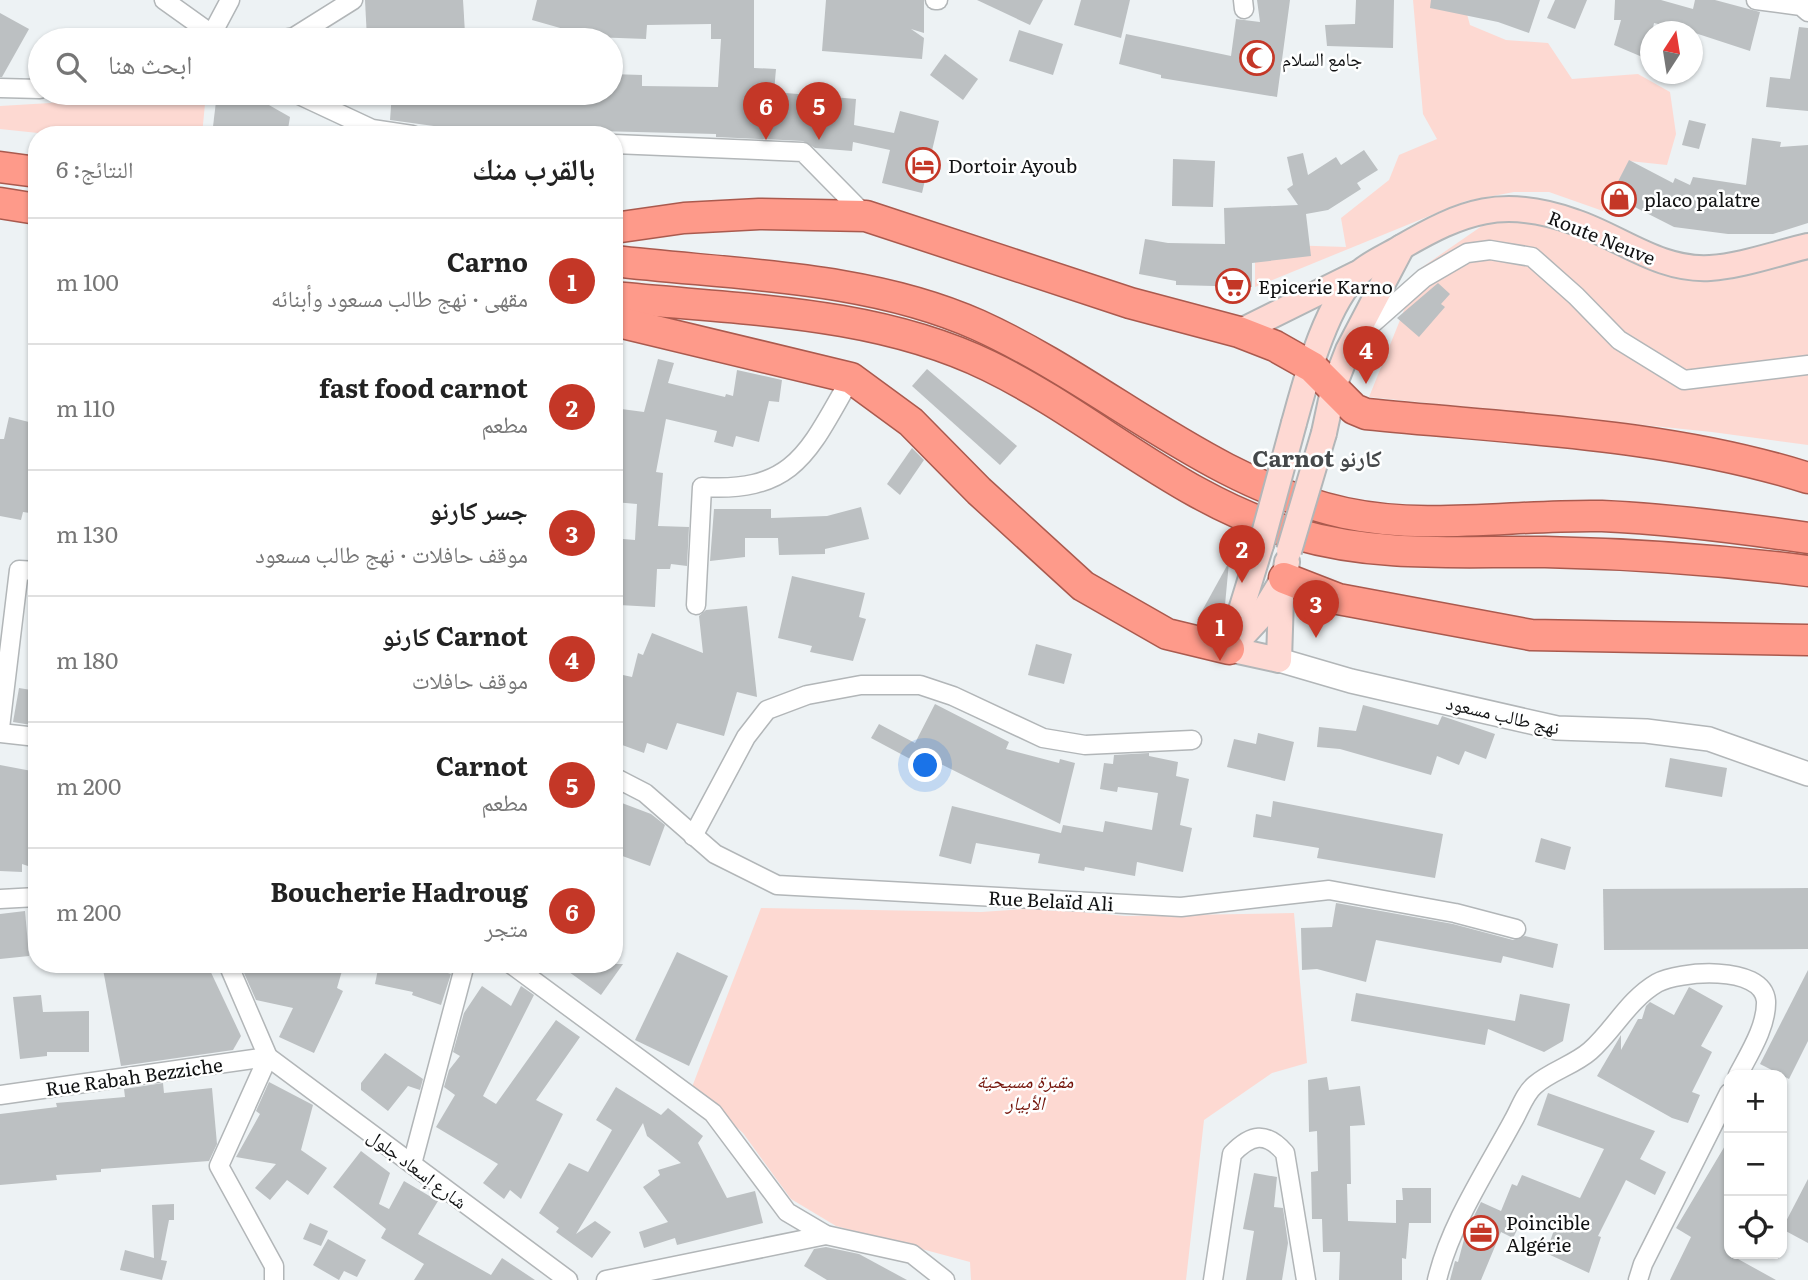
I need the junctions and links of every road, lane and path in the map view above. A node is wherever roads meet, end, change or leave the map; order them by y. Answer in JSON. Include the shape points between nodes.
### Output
{"nodes":[{"id":1,"x":164,"y":0,"type":"edge"},
{"id":2,"x":230,"y":0,"type":"edge"},
{"id":3,"x":353,"y":0,"type":"edge"},
{"id":4,"x":1756,"y":0,"type":"edge"},
{"id":5,"x":189,"y":9,"type":"edge"},
{"id":6,"x":1808,"y":12,"type":"edge"},
{"id":7,"x":209,"y":28,"type":"edge"},
{"id":8,"x":220,"y":28,"type":"edge"},
{"id":9,"x":308,"y":28,"type":"edge"},
{"id":10,"x":0,"y":88,"type":"edge"},
{"id":11,"x":28,"y":89,"type":"edge"},
{"id":12,"x":321,"y":105,"type":"edge"},
{"id":13,"x":366,"y":126,"type":"edge"},
{"id":14,"x":623,"y":144,"type":"edge"},
{"id":15,"x":0,"y":167,"type":"edge"},
{"id":16,"x":28,"y":171,"type":"edge"},
{"id":17,"x":0,"y":203,"type":"edge"},
{"id":18,"x":28,"y":208,"type":"edge"},
{"id":19,"x":866,"y":216,"type":"junction"},
{"id":20,"x":623,"y":227,"type":"edge"},
{"id":21,"x":1808,"y":246,"type":"edge"},
{"id":22,"x":1402,"y":247,"type":"junction"},
{"id":23,"x":623,"y":262,"type":"edge"},
{"id":24,"x":1359,"y":272,"type":"junction"},
{"id":25,"x":623,"y":298,"type":"edge"},
{"id":26,"x":623,"y":323,"type":"edge"},
{"id":27,"x":1239,"y":332,"type":"junction"},
{"id":28,"x":1348,"y":350,"type":"junction"},
{"id":29,"x":1808,"y":365,"type":"edge"},
{"id":30,"x":1312,"y":367,"type":"junction"},
{"id":31,"x":851,"y":378,"type":"junction"},
{"id":32,"x":1334,"y":386,"type":"junction"},
{"id":33,"x":1296,"y":416,"type":"junction"},
{"id":34,"x":1325,"y":426,"type":"junction"},
{"id":35,"x":1808,"y":478,"type":"edge"},
{"id":36,"x":1808,"y":538,"type":"edge"},
{"id":37,"x":1258,"y":555,"type":"junction"},
{"id":38,"x":1287,"y":565,"type":"junction"},
{"id":39,"x":28,"y":570,"type":"edge"},
{"id":40,"x":1808,"y":571,"type":"edge"},
{"id":41,"x":696,"y":604,"type":"dead end"},
{"id":42,"x":1808,"y":640,"type":"edge"},
{"id":43,"x":1229,"y":649,"type":"junction"},
{"id":44,"x":1279,"y":660,"type":"junction"},
{"id":45,"x":0,"y":727,"type":"edge"},
{"id":46,"x":0,"y":733,"type":"edge"},
{"id":47,"x":28,"y":736,"type":"edge"},
{"id":48,"x":1192,"y":740,"type":"dead end"},
{"id":49,"x":1808,"y":774,"type":"edge"},
{"id":50,"x":623,"y":782,"type":"edge"},
{"id":51,"x":694,"y":836,"type":"junction"},
{"id":52,"x":28,"y":898,"type":"edge"},
{"id":53,"x":0,"y":900,"type":"edge"},
{"id":54,"x":1516,"y":929,"type":"dead end"},
{"id":55,"x":232,"y":973,"type":"edge"},
{"id":56,"x":463,"y":973,"type":"edge"},
{"id":57,"x":523,"y":973,"type":"edge"},
{"id":58,"x":268,"y":1057,"type":"junction"},
{"id":59,"x":1740,"y":1070,"type":"edge"},
{"id":60,"x":0,"y":1095,"type":"edge"},
{"id":61,"x":1724,"y":1103,"type":"edge"},
{"id":62,"x":412,"y":1164,"type":"junction"},
{"id":63,"x":826,"y":1235,"type":"junction"},
{"id":64,"x":274,"y":1280,"type":"edge"},
{"id":65,"x":568,"y":1280,"type":"edge"},
{"id":66,"x":606,"y":1280,"type":"edge"},
{"id":67,"x":946,"y":1280,"type":"edge"},
{"id":68,"x":1213,"y":1280,"type":"edge"},
{"id":69,"x":1307,"y":1280,"type":"edge"},
{"id":70,"x":1437,"y":1280,"type":"edge"},
{"id":71,"x":1638,"y":1280,"type":"edge"}],
"edges":[{"from":1,"to":5,"type":"street"},
{"from":2,"to":8,"type":"street"},
{"from":3,"to":9,"type":"street"},
{"from":4,"to":6,"type":"street","via":[[1801,6]]},
{"from":5,"to":7,"type":"street"},
{"from":10,"to":11,"type":"street"},
{"from":12,"to":13,"type":"street"},
{"from":14,"to":19,"type":"street","via":[[803,152]]},
{"from":15,"to":16,"type":"highway"},
{"from":17,"to":18,"type":"highway"},
{"from":19,"to":20,"type":"highway","via":[[759,214]]},
{"from":19,"to":27,"type":"highway","via":[[1130,303]]},
{"from":21,"to":22,"type":"main road","name":"Route Neuve","via":[[1709,268],[1652,259],[1576,222],[1536,211],[1499,208],[1467,213]]},
{"from":22,"to":24,"type":"main road","name":"Route Neuve"},
{"from":22,"to":28,"type":"main road"},
{"from":23,"to":36,"type":"highway","via":[[858,290],[945,312],[1041,358],[1235,474],[1345,513],[1405,520],[1601,516]]},
{"from":24,"to":27,"type":"main road","name":"Route Neuve"},
{"from":24,"to":30,"type":"main road","via":[[1331,315]]},
{"from":25,"to":40,"type":"highway","via":[[867,326],[935,342],[991,367],[1210,500],[1253,520],[1327,542],[1399,553],[1623,555]]},
{"from":26,"to":31,"type":"highway"},
{"from":27,"to":30,"type":"highway"},
{"from":28,"to":29,"type":"street","via":[[1372,321],[1424,278],[1467,253],[1490,250],[1532,257],[1619,340],[1684,380]]},
{"from":28,"to":32,"type":"main road"},
{"from":30,"to":32,"type":"highway"},
{"from":30,"to":33,"type":"main road"},
{"from":31,"to":41,"type":"street","via":[[812,446],[785,472],[752,487],[702,487]]},
{"from":31,"to":43,"type":"highway","via":[[911,422],[1083,586],[1167,634]]},
{"from":32,"to":34,"type":"main road"},
{"from":32,"to":35,"type":"highway","via":[[1354,409],[1366,414],[1660,443],[1741,458]]},
{"from":33,"to":34,"type":"main road"},
{"from":33,"to":37,"type":"main road","bridge":true},
{"from":34,"to":38,"type":"main road","bridge":true},
{"from":37,"to":38,"type":"main road"},
{"from":37,"to":43,"type":"main road"},
{"from":38,"to":42,"type":"highway","via":[[1338,599],[1531,635]]},
{"from":38,"to":43,"type":"main road","via":[[1260,617]]},
{"from":38,"to":44,"type":"main road"},
{"from":39,"to":45,"type":"street","via":[[19,570]]},
{"from":43,"to":44,"type":"main road"},
{"from":44,"to":49,"type":"street","name":"نهج طالب مسعود","via":[[1557,728],[1709,739]]},
{"from":46,"to":47,"type":"street"},
{"from":48,"to":51,"type":"street","via":[[1085,745],[1043,738],[920,685],[861,685],[807,695],[767,710],[746,737]]},
{"from":50,"to":51,"type":"street","name":"Rue Belaïd Ali","via":[[645,793]]},
{"from":51,"to":54,"type":"street","name":"Rue Belaïd Ali","via":[[715,854],[776,885],[1181,907],[1329,890]]},
{"from":52,"to":53,"type":"street"},
{"from":55,"to":58,"type":"street"},
{"from":56,"to":62,"type":"street"},
{"from":57,"to":63,"type":"street","via":[[713,1113],[787,1212]]},
{"from":58,"to":60,"type":"street","name":"Rue Rabah Bezziche"},
{"from":58,"to":62,"type":"street","name":"شارع إسعاد جلول"},
{"from":58,"to":64,"type":"street","via":[[219,1166],[274,1266]]},
{"from":59,"to":70,"type":"street","via":[[1759,1032],[1766,1000],[1760,988],[1743,975],[1730,974],[1658,982],[1628,1006],[1589,1052],[1533,1086],[1466,1210]]},
{"from":61,"to":71,"type":"street"},
{"from":62,"to":65,"type":"street","name":"شارع إسعاد جلول"},
{"from":63,"to":66,"type":"street"},
{"from":63,"to":67,"type":"street","via":[[912,1254]]},
{"from":68,"to":69,"type":"street","via":[[1232,1154],[1244,1142],[1259,1137],[1275,1141],[1285,1153]]}]}
